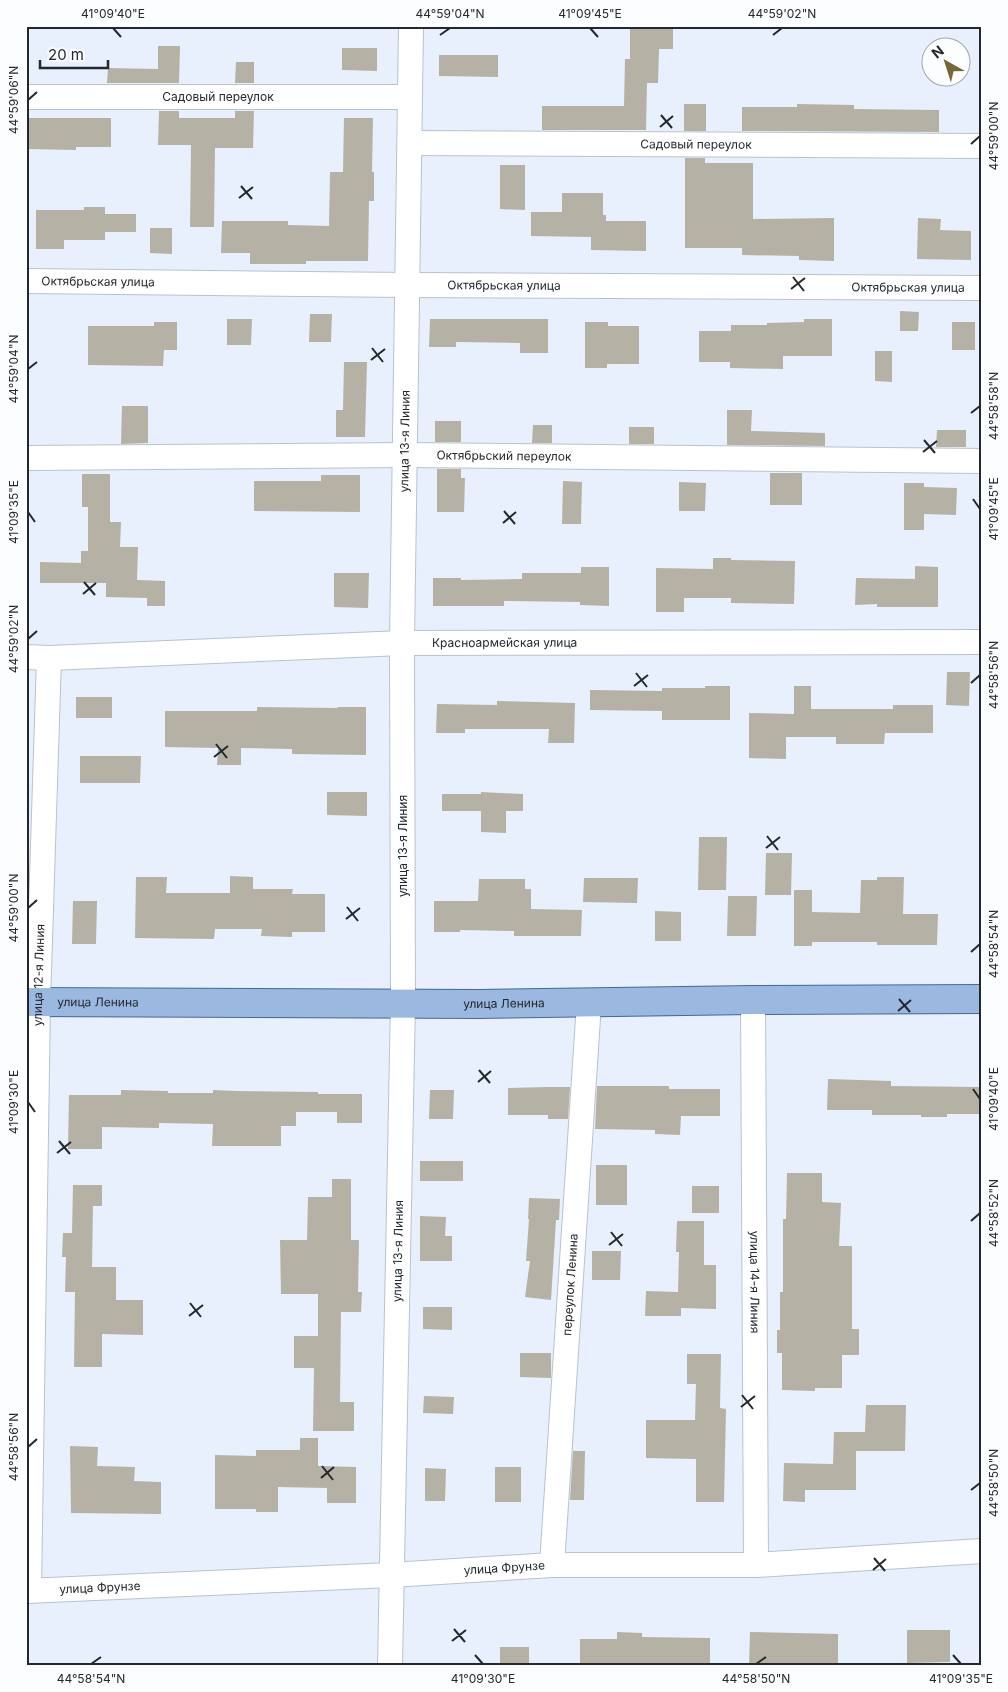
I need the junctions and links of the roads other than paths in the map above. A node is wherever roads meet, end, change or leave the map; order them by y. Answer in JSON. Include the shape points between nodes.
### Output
{"nodes":[{"id":1,"x":411,"y":26,"type":"edge"},
{"id":2,"x":26,"y":97,"type":"edge"},
{"id":3,"x":410,"y":97,"type":"junction"},
{"id":4,"x":410,"y":143,"type":"junction"},
{"id":5,"x":982,"y":146,"type":"edge"},
{"id":6,"x":26,"y":282,"type":"edge"},
{"id":7,"x":408,"y":285,"type":"junction"},
{"id":8,"x":982,"y":288,"type":"edge"},
{"id":9,"x":405,"y":456,"type":"junction"},
{"id":10,"x":26,"y":458,"type":"edge"},
{"id":11,"x":982,"y":462,"type":"edge"},
{"id":12,"x":982,"y":642,"type":"edge"},
{"id":13,"x":402,"y":643,"type":"junction"},
{"id":14,"x":38,"y":658,"type":"edge"},
{"id":15,"x":982,"y":999,"type":"edge"},
{"id":16,"x":753,"y":1000,"type":"junction"},
{"id":17,"x":32,"y":1002,"type":"edge"},
{"id":18,"x":403,"y":1002,"type":"junction"},
{"id":19,"x":589,"y":1003,"type":"junction"},
{"id":20,"x":982,"y":1551,"type":"edge"},
{"id":21,"x":552,"y":1565,"type":"junction"},
{"id":22,"x":756,"y":1565,"type":"junction"},
{"id":23,"x":391,"y":1575,"type":"junction"},
{"id":24,"x":28,"y":1591,"type":"edge"},
{"id":25,"x":390,"y":1666,"type":"edge"}],
"edges":[{"from":1,"to":3,"type":"street","name":"улица 13-я Линия"},
{"from":2,"to":3,"type":"street","name":"Садовый переулок"},
{"from":3,"to":4,"type":"street","name":"улица 13-я Линия"},
{"from":4,"to":5,"type":"street","name":"Садовый переулок"},
{"from":4,"to":7,"type":"street","name":"улица 13-я Линия"},
{"from":6,"to":7,"type":"street","name":"Октябрьская улица"},
{"from":7,"to":8,"type":"street","name":"Октябрьская улица"},
{"from":7,"to":9,"type":"street","name":"улица 13-я Линия"},
{"from":9,"to":10,"type":"street","name":"Октябрьский переулок"},
{"from":9,"to":11,"type":"street","name":"Октябрьский переулок"},
{"from":9,"to":13,"type":"street","name":"улица 13-я Линия"},
{"from":12,"to":13,"type":"street","name":"Красноармейская улица"},
{"from":13,"to":14,"type":"street","name":"Красноармейская улица"},
{"from":13,"to":18,"type":"street","name":"улица 13-я Линия"},
{"from":14,"to":17,"type":"street","name":"улица 12-я Линия"},
{"from":15,"to":16,"type":"main road","name":"улица Ленина"},
{"from":16,"to":19,"type":"main road","name":"улица Ленина"},
{"from":16,"to":22,"type":"street","name":"улица 14-я Линия"},
{"from":17,"to":18,"type":"main road","name":"улица Ленина"},
{"from":17,"to":24,"type":"street","name":"улица 12-я Линия"},
{"from":18,"to":19,"type":"main road","name":"улица Ленина"},
{"from":18,"to":23,"type":"street","name":"улица 13-я Линия"},
{"from":19,"to":21,"type":"street","name":"переулок Ленина"},
{"from":20,"to":22,"type":"street","name":"улица Фрунзе"},
{"from":21,"to":22,"type":"street","name":"улица Фрунзе"},
{"from":21,"to":23,"type":"street","name":"улица Фрунзе"},
{"from":23,"to":24,"type":"street","name":"улица Фрунзе"},
{"from":23,"to":25,"type":"street","name":"улица 13-я Линия"}]}
